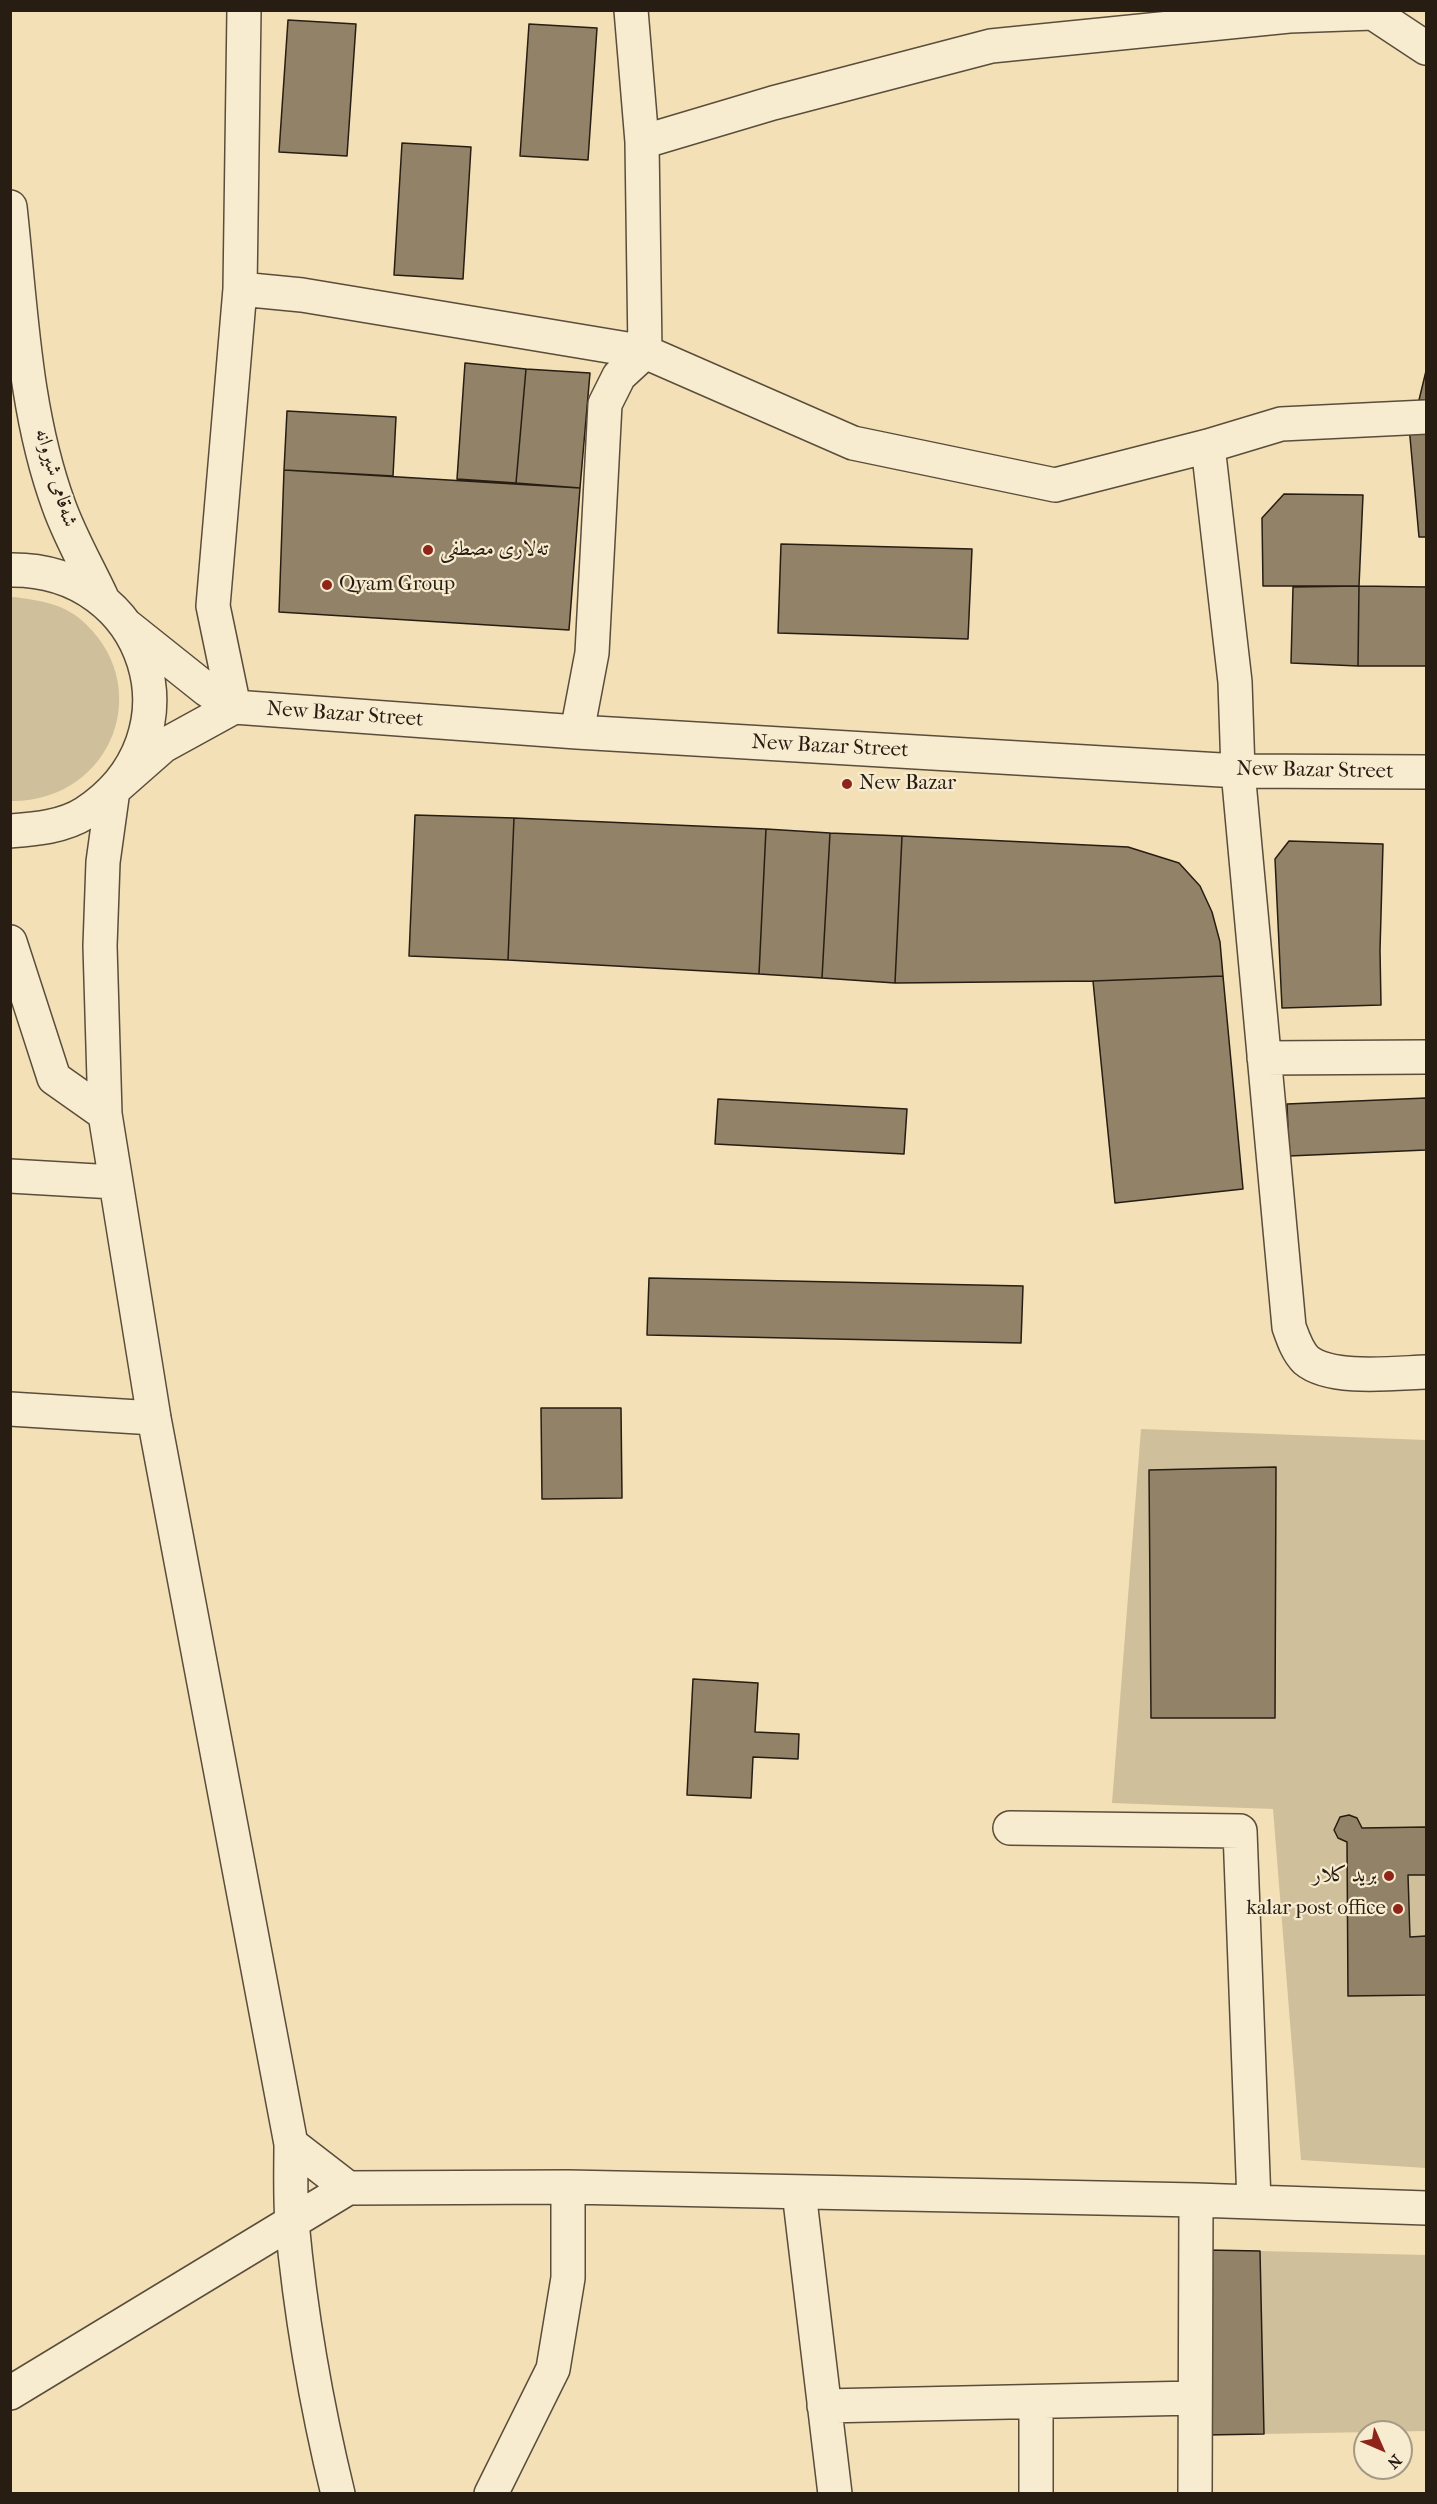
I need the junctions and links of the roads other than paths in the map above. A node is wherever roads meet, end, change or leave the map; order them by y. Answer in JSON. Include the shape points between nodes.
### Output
{"nodes":[{"id":1,"x":244,"y":10,"type":"edge"},
{"id":2,"x":631,"y":10,"type":"edge"},
{"id":3,"x":1426,"y":48,"type":"edge"},
{"id":4,"x":642,"y":142,"type":"junction"},
{"id":5,"x":10,"y":207,"type":"edge"},
{"id":6,"x":240,"y":289,"type":"junction"},
{"id":7,"x":645,"y":352,"type":"junction"},
{"id":8,"x":1426,"y":417,"type":"edge"},
{"id":9,"x":1208,"y":446,"type":"junction"},
{"id":10,"x":10,"y":570,"type":"edge"},
{"id":11,"x":102,"y":598,"type":"junction"},
{"id":12,"x":128,"y":626,"type":"junction"},
{"id":13,"x":234,"y":706,"type":"junction"},
{"id":14,"x":577,"y":732,"type":"junction"},
{"id":15,"x":1238,"y":771,"type":"junction"},
{"id":16,"x":1426,"y":772,"type":"edge"},
{"id":17,"x":113,"y":790,"type":"junction"},
{"id":18,"x":10,"y":831,"type":"edge"},
{"id":19,"x":10,"y":942,"type":"edge"},
{"id":20,"x":1426,"y":1056,"type":"edge"},
{"id":21,"x":1264,"y":1058,"type":"junction"},
{"id":22,"x":105,"y":1114,"type":"junction"},
{"id":23,"x":10,"y":1176,"type":"edge"},
{"id":24,"x":114,"y":1182,"type":"junction"},
{"id":25,"x":1426,"y":1372,"type":"edge"},
{"id":26,"x":10,"y":1409,"type":"edge"},
{"id":27,"x":154,"y":1418,"type":"junction"},
{"id":28,"x":1010,"y":1828,"type":"dead end"},
{"id":29,"x":291,"y":2144,"type":"junction"},
{"id":30,"x":568,"y":2187,"type":"junction"},
{"id":31,"x":348,"y":2188,"type":"junction"},
{"id":32,"x":800,"y":2192,"type":"junction"},
{"id":33,"x":1196,"y":2200,"type":"junction"},
{"id":34,"x":1254,"y":2202,"type":"junction"},
{"id":35,"x":1426,"y":2208,"type":"edge"},
{"id":36,"x":292,"y":2221,"type":"junction"},
{"id":37,"x":13,"y":2387,"type":"edge"},
{"id":38,"x":1195,"y":2398,"type":"junction"},
{"id":39,"x":1036,"y":2402,"type":"junction"},
{"id":40,"x":824,"y":2406,"type":"junction"},
{"id":41,"x":338,"y":2493,"type":"edge"},
{"id":42,"x":491,"y":2493,"type":"edge"},
{"id":43,"x":835,"y":2493,"type":"edge"},
{"id":44,"x":1036,"y":2493,"type":"edge"},
{"id":45,"x":1195,"y":2493,"type":"edge"}],
"edges":[{"from":1,"to":6,"type":"street"},
{"from":2,"to":4,"type":"street"},
{"from":3,"to":4,"type":"street","via":[[1372,12],[1289,16],[992,46]]},
{"from":4,"to":7,"type":"street"},
{"from":5,"to":11,"type":"street","name":"شەقامی شیروانە","via":[[29,388],[59,506]]},
{"from":6,"to":7,"type":"street","via":[[302,295]]},
{"from":6,"to":13,"type":"street","via":[[213,606]]},
{"from":7,"to":9,"type":"street","via":[[853,443],[1055,484]]},
{"from":7,"to":14,"type":"street","via":[[619,376],[605,404],[592,653]]},
{"from":8,"to":9,"type":"street","via":[[1281,424]]},
{"from":9,"to":15,"type":"street","via":[[1235,682]]},
{"from":10,"to":11,"type":"street","via":[[35,569],[71,579]]},
{"from":11,"to":12,"type":"street"},
{"from":12,"to":13,"type":"street","via":[[206,689]]},
{"from":12,"to":17,"type":"street","via":[[144,658],[150,693],[147,729],[134,761]]},
{"from":13,"to":14,"type":"street","name":"New Bazar Street"},
{"from":13,"to":17,"type":"street","via":[[163,746]]},
{"from":14,"to":15,"type":"street","name":"New Bazar Street"},
{"from":15,"to":16,"type":"street","name":"New Bazar Street"},
{"from":15,"to":21,"type":"street"},
{"from":17,"to":18,"type":"street","via":[[84,814],[48,828]]},
{"from":17,"to":22,"type":"street","via":[[103,862],[100,946]]},
{"from":19,"to":22,"type":"street","via":[[54,1078]]},
{"from":20,"to":21,"type":"street"},
{"from":21,"to":25,"type":"street","via":[[1285,1299],[1297,1347],[1307,1360],[1335,1371]]},
{"from":22,"to":24,"type":"street"},
{"from":23,"to":24,"type":"street"},
{"from":24,"to":27,"type":"street"},
{"from":26,"to":27,"type":"street"},
{"from":27,"to":29,"type":"street"},
{"from":28,"to":34,"type":"street","via":[[1240,1831]]},
{"from":29,"to":31,"type":"street"},
{"from":29,"to":36,"type":"street"},
{"from":30,"to":31,"type":"street"},
{"from":30,"to":32,"type":"street"},
{"from":30,"to":42,"type":"street","via":[[568,2278],[553,2369]]},
{"from":31,"to":36,"type":"street"},
{"from":32,"to":33,"type":"street"},
{"from":32,"to":40,"type":"street"},
{"from":33,"to":34,"type":"street"},
{"from":33,"to":38,"type":"street"},
{"from":34,"to":35,"type":"street"},
{"from":36,"to":37,"type":"street"},
{"from":36,"to":41,"type":"street","via":[[312,2362]]},
{"from":38,"to":39,"type":"street"},
{"from":38,"to":45,"type":"street"},
{"from":39,"to":40,"type":"street"},
{"from":39,"to":44,"type":"street"},
{"from":40,"to":43,"type":"street"}]}
